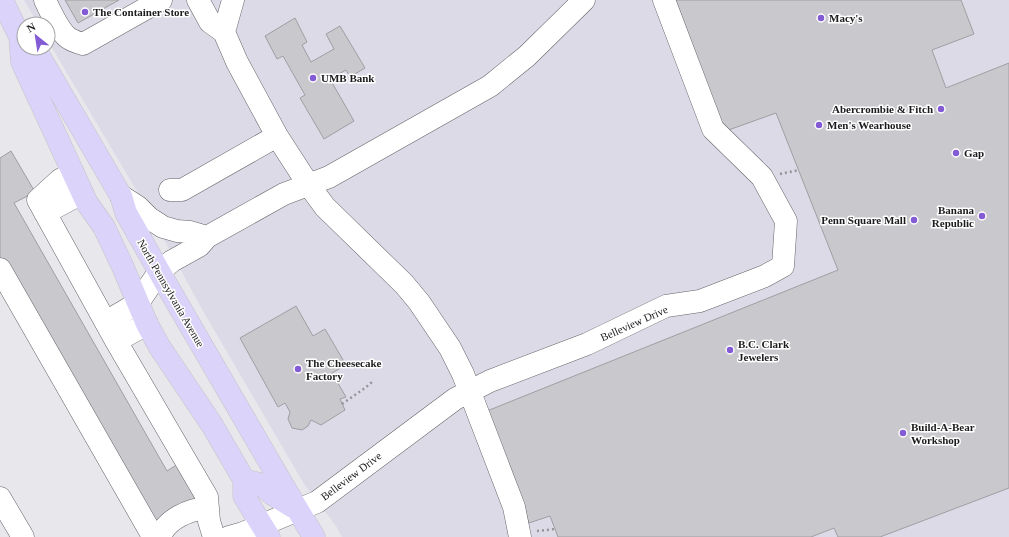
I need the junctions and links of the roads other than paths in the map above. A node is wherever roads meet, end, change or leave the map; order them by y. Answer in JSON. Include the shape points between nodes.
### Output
{"nodes":[{"id":1,"x":2,"y":0,"type":"edge"},
{"id":2,"x":45,"y":0,"type":"edge"},
{"id":3,"x":161,"y":0,"type":"edge"},
{"id":4,"x":198,"y":0,"type":"edge"},
{"id":5,"x":233,"y":0,"type":"edge"},
{"id":6,"x":584,"y":0,"type":"edge"},
{"id":7,"x":664,"y":0,"type":"edge"},
{"id":8,"x":16,"y":26,"type":"edge"},
{"id":9,"x":224,"y":32,"type":"junction"},
{"id":10,"x":23,"y":56,"type":"edge"},
{"id":11,"x":39,"y":56,"type":"edge"},
{"id":12,"x":277,"y":136,"type":"junction"},
{"id":13,"x":73,"y":173,"type":"junction"},
{"id":14,"x":308,"y":184,"type":"junction"},
{"id":15,"x":170,"y":190,"type":"dead end"},
{"id":16,"x":82,"y":193,"type":"junction"},
{"id":17,"x":121,"y":196,"type":"junction"},
{"id":18,"x":41,"y":207,"type":"junction"},
{"id":19,"x":207,"y":237,"type":"junction"},
{"id":20,"x":0,"y":269,"type":"edge"},
{"id":21,"x":159,"y":272,"type":"junction"},
{"id":22,"x":138,"y":304,"type":"junction"},
{"id":23,"x":106,"y":322,"type":"junction"},
{"id":24,"x":147,"y":324,"type":"junction"},
{"id":25,"x":116,"y":341,"type":"junction"},
{"id":26,"x":469,"y":391,"type":"junction"},
{"id":27,"x":244,"y":480,"type":"junction"},
{"id":28,"x":0,"y":498,"type":"edge"},
{"id":29,"x":208,"y":508,"type":"junction"},
{"id":30,"x":298,"y":510,"type":"junction"},
{"id":31,"x":265,"y":531,"type":"edge"},
{"id":32,"x":23,"y":537,"type":"edge"},
{"id":33,"x":155,"y":537,"type":"edge"},
{"id":34,"x":160,"y":537,"type":"edge"},
{"id":35,"x":214,"y":537,"type":"edge"},
{"id":36,"x":229,"y":537,"type":"edge"},
{"id":37,"x":314,"y":537,"type":"edge"},
{"id":38,"x":520,"y":537,"type":"edge"}],
"edges":[{"from":1,"to":8,"type":"main road","name":"North Pennsylvania Avenue"},
{"from":2,"to":3,"type":"street","via":[[67,37],[83,44]]},
{"from":4,"to":9,"type":"street","via":[[210,22]]},
{"from":5,"to":9,"type":"street"},
{"from":6,"to":14,"type":"street","via":[[527,56],[490,86],[329,177]]},
{"from":7,"to":26,"type":"street","name":"Belleview Drive","via":[[713,129],[762,178],[786,221],[783,266],[765,276],[700,301],[666,306],[587,344]]},
{"from":9,"to":12,"type":"street","via":[[237,62]]},
{"from":10,"to":13,"type":"main road","name":"North Pennsylvania Avenue","via":[[22,62]]},
{"from":11,"to":17,"type":"main road","name":"North Pennsylvania Avenue"},
{"from":12,"to":14,"type":"street"},
{"from":12,"to":15,"type":"street","via":[[182,190]]},
{"from":13,"to":16,"type":"main road","name":"North Pennsylvania Avenue"},
{"from":13,"to":18,"type":"street","via":[[60,180]]},
{"from":14,"to":19,"type":"street","via":[[284,194]]},
{"from":14,"to":26,"type":"street","via":[[325,207],[419,302],[453,353]]},
{"from":16,"to":18,"type":"street"},
{"from":16,"to":22,"type":"main road","name":"North Pennsylvania Avenue","via":[[104,228]]},
{"from":17,"to":19,"type":"street","via":[[162,227]]},
{"from":17,"to":21,"type":"main road","name":"North Pennsylvania Avenue","via":[[126,213]]},
{"from":18,"to":23,"type":"street"},
{"from":19,"to":21,"type":"street","via":[[199,246]]},
{"from":20,"to":33,"type":"street"},
{"from":21,"to":22,"type":"street"},
{"from":21,"to":30,"type":"main road","name":"North Pennsylvania Avenue"},
{"from":22,"to":23,"type":"street"},
{"from":22,"to":24,"type":"main road","name":"North Pennsylvania Avenue"},
{"from":23,"to":25,"type":"street"},
{"from":24,"to":25,"type":"street"},
{"from":24,"to":27,"type":"main road","name":"North Pennsylvania Avenue"},
{"from":25,"to":29,"type":"street","via":[[207,497]]},
{"from":26,"to":30,"type":"street","name":"Belleview Drive","via":[[316,502]]},
{"from":26,"to":38,"type":"street","via":[[514,506]]},
{"from":27,"to":30,"type":"main road","via":[[260,484]]},
{"from":27,"to":31,"type":"main road","name":"North Pennsylvania Avenue","via":[[244,496]]},
{"from":28,"to":32,"type":"street"},
{"from":29,"to":34,"type":"street","via":[[194,510],[173,521]]},
{"from":29,"to":35,"type":"street"},
{"from":30,"to":31,"type":"street","name":"Belleview Drive"},
{"from":30,"to":37,"type":"main road","name":"North Pennsylvania Avenue"},
{"from":31,"to":36,"type":"street","name":"Belleview Drive"}]}
